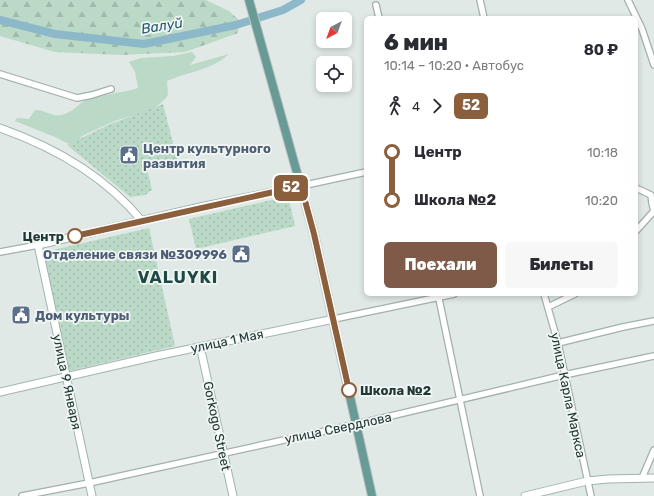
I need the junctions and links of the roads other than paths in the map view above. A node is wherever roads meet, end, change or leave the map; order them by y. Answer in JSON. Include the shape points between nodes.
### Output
{"nodes":[{"id":1,"x":249,"y":0,"type":"edge"},
{"id":2,"x":480,"y":0,"type":"edge"},
{"id":3,"x":628,"y":0,"type":"edge"},
{"id":4,"x":376,"y":5,"type":"dead end"},
{"id":5,"x":379,"y":16,"type":"edge"},
{"id":6,"x":484,"y":16,"type":"edge"},
{"id":7,"x":636,"y":16,"type":"edge"},
{"id":8,"x":638,"y":21,"type":"edge"},
{"id":9,"x":654,"y":65,"type":"edge"},
{"id":10,"x":0,"y":74,"type":"edge"},
{"id":11,"x":111,"y":89,"type":"dead end"},
{"id":12,"x":0,"y":128,"type":"edge"},
{"id":13,"x":364,"y":172,"type":"edge"},
{"id":14,"x":301,"y":186,"type":"junction"},
{"id":15,"x":638,"y":189,"type":"edge"},
{"id":16,"x":653,"y":193,"type":"edge"},
{"id":17,"x":654,"y":211,"type":"edge"},
{"id":18,"x":142,"y":221,"type":"junction"},
{"id":19,"x":638,"y":229,"type":"edge"},
{"id":20,"x":38,"y":245,"type":"junction"},
{"id":21,"x":0,"y":252,"type":"edge"},
{"id":22,"x":438,"y":296,"type":"edge"},
{"id":23,"x":545,"y":296,"type":"edge"},
{"id":24,"x":571,"y":296,"type":"edge"},
{"id":25,"x":548,"y":307,"type":"junction"},
{"id":26,"x":334,"y":318,"type":"junction"},
{"id":27,"x":654,"y":322,"type":"edge"},
{"id":28,"x":558,"y":343,"type":"junction"},
{"id":29,"x":202,"y":355,"type":"dead end"},
{"id":30,"x":654,"y":356,"type":"edge"},
{"id":31,"x":564,"y":375,"type":"junction"},
{"id":32,"x":66,"y":377,"type":"junction"},
{"id":33,"x":0,"y":392,"type":"edge"},
{"id":34,"x":460,"y":400,"type":"junction"},
{"id":35,"x":356,"y":424,"type":"junction"},
{"id":36,"x":654,"y":450,"type":"edge"},
{"id":37,"x":222,"y":453,"type":"junction"},
{"id":38,"x":642,"y":478,"type":"junction"},
{"id":39,"x":654,"y":478,"type":"edge"},
{"id":40,"x":588,"y":481,"type":"junction"},
{"id":41,"x":89,"y":483,"type":"junction"},
{"id":42,"x":22,"y":496,"type":"edge"},
{"id":43,"x":92,"y":496,"type":"edge"},
{"id":44,"x":232,"y":496,"type":"edge"},
{"id":45,"x":372,"y":496,"type":"edge"},
{"id":46,"x":480,"y":496,"type":"edge"},
{"id":47,"x":525,"y":496,"type":"edge"},
{"id":48,"x":591,"y":496,"type":"edge"}],
"edges":[{"from":1,"to":14,"type":"main road"},
{"from":2,"to":6,"type":"street"},
{"from":3,"to":7,"type":"street"},
{"from":4,"to":5,"type":"street"},
{"from":8,"to":9,"type":"street"},
{"from":10,"to":11,"type":"street","via":[[77,98]]},
{"from":12,"to":18,"type":"main road","via":[[23,136],[72,161],[121,199]]},
{"from":13,"to":14,"type":"street"},
{"from":14,"to":18,"type":"main road"},
{"from":14,"to":26,"type":"main road"},
{"from":15,"to":16,"type":"street"},
{"from":16,"to":17,"type":"street"},
{"from":17,"to":19,"type":"street"},
{"from":18,"to":20,"type":"main road"},
{"from":20,"to":21,"type":"street"},
{"from":20,"to":32,"type":"main road","name":"улица 9 Января"},
{"from":22,"to":26,"type":"street","name":"улица 1 Мая"},
{"from":22,"to":34,"type":"street"},
{"from":23,"to":25,"type":"street","name":"улица Карла Маркса"},
{"from":24,"to":25,"type":"street"},
{"from":25,"to":28,"type":"street","name":"улица Карла Маркса"},
{"from":26,"to":32,"type":"main road","name":"улица 1 Мая"},
{"from":26,"to":35,"type":"main road"},
{"from":27,"to":28,"type":"street"},
{"from":28,"to":31,"type":"street","name":"улица Карла Маркса"},
{"from":29,"to":37,"type":"main road","name":"Gorkogo Street"},
{"from":30,"to":31,"type":"street","name":"улица Свердлова"},
{"from":31,"to":34,"type":"street","name":"улица Свердлова"},
{"from":31,"to":40,"type":"street","name":"улица Карла Маркса"},
{"from":32,"to":33,"type":"main road","name":"улица 1 Мая"},
{"from":32,"to":41,"type":"main road","name":"улица 9 Января"},
{"from":34,"to":35,"type":"street","name":"улица Свердлова"},
{"from":34,"to":46,"type":"street"},
{"from":35,"to":37,"type":"street","name":"улица Свердлова"},
{"from":35,"to":45,"type":"main road"},
{"from":36,"to":38,"type":"street"},
{"from":37,"to":41,"type":"street","name":"улица Свердлова"},
{"from":37,"to":44,"type":"main road","name":"Gorkogo Street"},
{"from":38,"to":39,"type":"main road"},
{"from":38,"to":40,"type":"main road"},
{"from":40,"to":47,"type":"main road"},
{"from":40,"to":48,"type":"street","name":"улица Карла Маркса"},
{"from":41,"to":42,"type":"street","name":"улица Свердлова"},
{"from":41,"to":43,"type":"main road","name":"улица 9 Января"}]}
